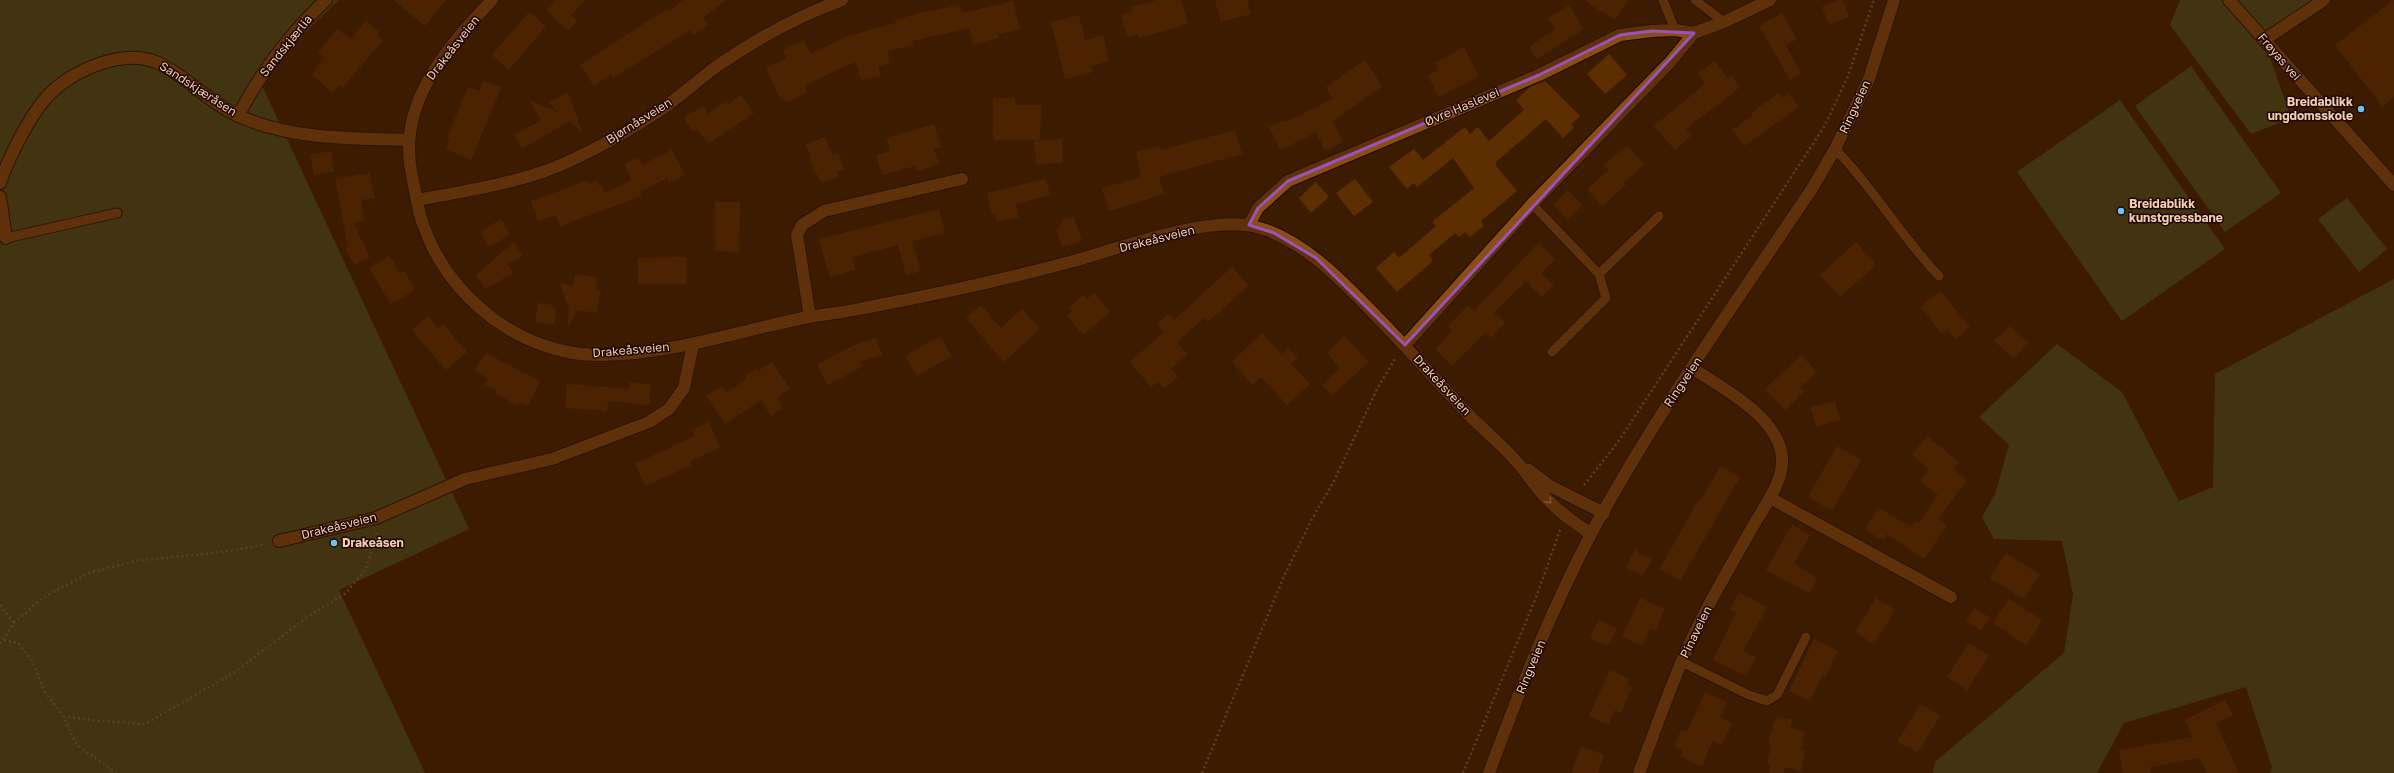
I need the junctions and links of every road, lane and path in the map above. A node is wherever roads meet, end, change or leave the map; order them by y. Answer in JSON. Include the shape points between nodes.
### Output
{"nodes":[{"id":1,"x":326,"y":0,"type":"edge"},
{"id":2,"x":492,"y":0,"type":"edge"},
{"id":3,"x":842,"y":0,"type":"edge"},
{"id":4,"x":1663,"y":0,"type":"edge"},
{"id":5,"x":1695,"y":0,"type":"edge"},
{"id":6,"x":1770,"y":0,"type":"edge"},
{"id":7,"x":1874,"y":0,"type":"edge"},
{"id":8,"x":1894,"y":0,"type":"edge"},
{"id":9,"x":2229,"y":0,"type":"edge"},
{"id":10,"x":2324,"y":0,"type":"edge"},
{"id":11,"x":1724,"y":22,"type":"junction"},
{"id":12,"x":1675,"y":30,"type":"junction"},
{"id":13,"x":1694,"y":32,"type":"junction"},
{"id":14,"x":2264,"y":40,"type":"junction"},
{"id":15,"x":238,"y":116,"type":"junction"},
{"id":16,"x":408,"y":140,"type":"junction"},
{"id":17,"x":1835,"y":149,"type":"junction"},
{"id":18,"x":962,"y":179,"type":"dead end"},
{"id":19,"x":0,"y":183,"type":"edge"},
{"id":20,"x":2394,"y":185,"type":"edge"},
{"id":21,"x":0,"y":197,"type":"edge"},
{"id":22,"x":418,"y":200,"type":"junction"},
{"id":23,"x":1532,"y":204,"type":"junction"},
{"id":24,"x":116,"y":213,"type":"dead end"},
{"id":25,"x":1658,"y":216,"type":"dead end"},
{"id":26,"x":1249,"y":225,"type":"junction"},
{"id":27,"x":6,"y":238,"type":"joint"},
{"id":28,"x":1599,"y":274,"type":"junction"},
{"id":29,"x":1939,"y":276,"type":"dead end"},
{"id":30,"x":810,"y":317,"type":"junction"},
{"id":31,"x":693,"y":344,"type":"junction"},
{"id":32,"x":1405,"y":345,"type":"junction"},
{"id":33,"x":1552,"y":352,"type":"dead end"},
{"id":34,"x":1692,"y":368,"type":"junction"},
{"id":35,"x":1515,"y":460,"type":"junction"},
{"id":36,"x":1582,"y":487,"type":"dead end"},
{"id":37,"x":1770,"y":498,"type":"junction"},
{"id":38,"x":1604,"y":513,"type":"junction"},
{"id":39,"x":376,"y":518,"type":"junction"},
{"id":40,"x":1562,"y":525,"type":"dead end"},
{"id":41,"x":1591,"y":534,"type":"junction"},
{"id":42,"x":278,"y":541,"type":"joint"},
{"id":43,"x":1951,"y":597,"type":"dead end"},
{"id":44,"x":0,"y":605,"type":"edge"},
{"id":45,"x":14,"y":623,"type":"junction"},
{"id":46,"x":1806,"y":637,"type":"dead end"},
{"id":47,"x":4,"y":640,"type":"junction"},
{"id":48,"x":0,"y":644,"type":"edge"},
{"id":49,"x":1682,"y":662,"type":"junction"},
{"id":50,"x":63,"y":716,"type":"junction"},
{"id":51,"x":116,"y":773,"type":"edge"},
{"id":52,"x":1202,"y":773,"type":"edge"},
{"id":53,"x":1463,"y":773,"type":"edge"},
{"id":54,"x":1489,"y":773,"type":"edge"},
{"id":55,"x":1639,"y":773,"type":"edge"}],
"edges":[{"from":1,"to":15,"type":"street","name":"Sandskjærlia","via":[[272,58]]},
{"from":2,"to":16,"type":"street","name":"Drakeåsveien","via":[[427,80],[413,114]]},
{"from":3,"to":22,"type":"street","name":"Bjørnåsveien","via":[[767,35],[717,66],[662,108],[597,147],[531,176],[477,190]]},
{"from":4,"to":12,"type":"lane"},
{"from":5,"to":11,"type":"lane"},
{"from":6,"to":11,"type":"street","name":"Øvre Haslevei"},
{"from":7,"to":36,"type":"path","via":[[1848,76],[1824,127],[1618,442]]},
{"from":8,"to":17,"type":"street","name":"Ringveien","via":[[1869,79]]},
{"from":9,"to":14,"type":"street","name":"Frøyas vei"},
{"from":10,"to":14,"type":"street"},
{"from":11,"to":13,"type":"street","name":"Øvre Haslevei"},
{"from":12,"to":13,"type":"street","name":"Øvre Haslevei"},
{"from":12,"to":26,"type":"street","name":"Øvre Haslevei","via":[[1620,35],[1539,75],[1288,181],[1258,208]]},
{"from":13,"to":23,"type":"street","via":[[1670,62]]},
{"from":14,"to":20,"type":"street","name":"Frøyas vei"},
{"from":15,"to":16,"type":"street","name":"Sandskjæråsen","via":[[282,129],[332,138]]},
{"from":15,"to":19,"type":"street","name":"Sandskjæråsen","via":[[216,103],[182,76],[157,62],[130,57],[105,62],[66,81],[46,98],[13,153]]},
{"from":16,"to":22,"type":"street","name":"Drakeåsveien","via":[[409,163]]},
{"from":17,"to":29,"type":"lane","via":[[1874,194],[1918,254]]},
{"from":17,"to":34,"type":"street","name":"Ringveien"},
{"from":18,"to":30,"type":"street","via":[[824,211],[802,225],[797,235]]},
{"from":21,"to":27,"type":"street"},
{"from":22,"to":31,"type":"street","name":"Drakeåsveien","via":[[422,222],[450,277],[465,296],[512,331],[541,344],[572,353],[601,355]]},
{"from":23,"to":28,"type":"lane"},
{"from":23,"to":32,"type":"street"},
{"from":24,"to":27,"type":"lane"},
{"from":25,"to":28,"type":"lane"},
{"from":26,"to":30,"type":"street","name":"Drakeåsveien","via":[[1216,225],[1178,231],[1064,264],[865,308]]},
{"from":26,"to":32,"type":"street","name":"Drakeåsveien","via":[[1274,233],[1316,258]]},
{"from":28,"to":33,"type":"lane","via":[[1606,298]]},
{"from":30,"to":31,"type":"street","name":"Drakeåsveien"},
{"from":31,"to":39,"type":"street","name":"Drakeåsveien","via":[[684,388],[669,409],[649,422],[552,459],[465,479]]},
{"from":32,"to":35,"type":"street","name":"Drakeåsveien"},
{"from":32,"to":52,"type":"path","via":[[1378,387],[1334,481],[1285,574]]},
{"from":34,"to":37,"type":"street","name":"Pinaveien","via":[[1760,415],[1775,437],[1781,452],[1781,472]]},
{"from":34,"to":38,"type":"street","name":"Ringveien","via":[[1637,453]]},
{"from":35,"to":38,"type":"street","name":"Drakeåsveien","via":[[1550,486]]},
{"from":35,"to":41,"type":"street","name":"Drakeåsveien","one_way":true,"via":[[1544,497]]},
{"from":37,"to":43,"type":"street"},
{"from":37,"to":49,"type":"street","name":"Pinaveien","via":[[1718,588]]},
{"from":38,"to":41,"type":"street","name":"Ringveien"},
{"from":39,"to":42,"type":"street","name":"Drakeåsveien"},
{"from":39,"to":50,"type":"path","via":[[376,539],[365,570],[346,593],[309,616],[232,674],[145,724]]},
{"from":40,"to":53,"type":"path"},
{"from":41,"to":54,"type":"street","name":"Ringveien","via":[[1526,676]]},
{"from":42,"to":45,"type":"path","via":[[231,551],[135,560],[89,573],[44,596]]},
{"from":44,"to":45,"type":"path"},
{"from":45,"to":47,"type":"path"},
{"from":46,"to":49,"type":"lane","via":[[1777,695],[1767,701],[1749,695]]},
{"from":47,"to":48,"type":"path"},
{"from":47,"to":50,"type":"path","via":[[18,644],[32,660],[45,692]]},
{"from":49,"to":55,"type":"street","name":"Pinaveien"},
{"from":50,"to":51,"type":"path","via":[[78,745]]}]}
